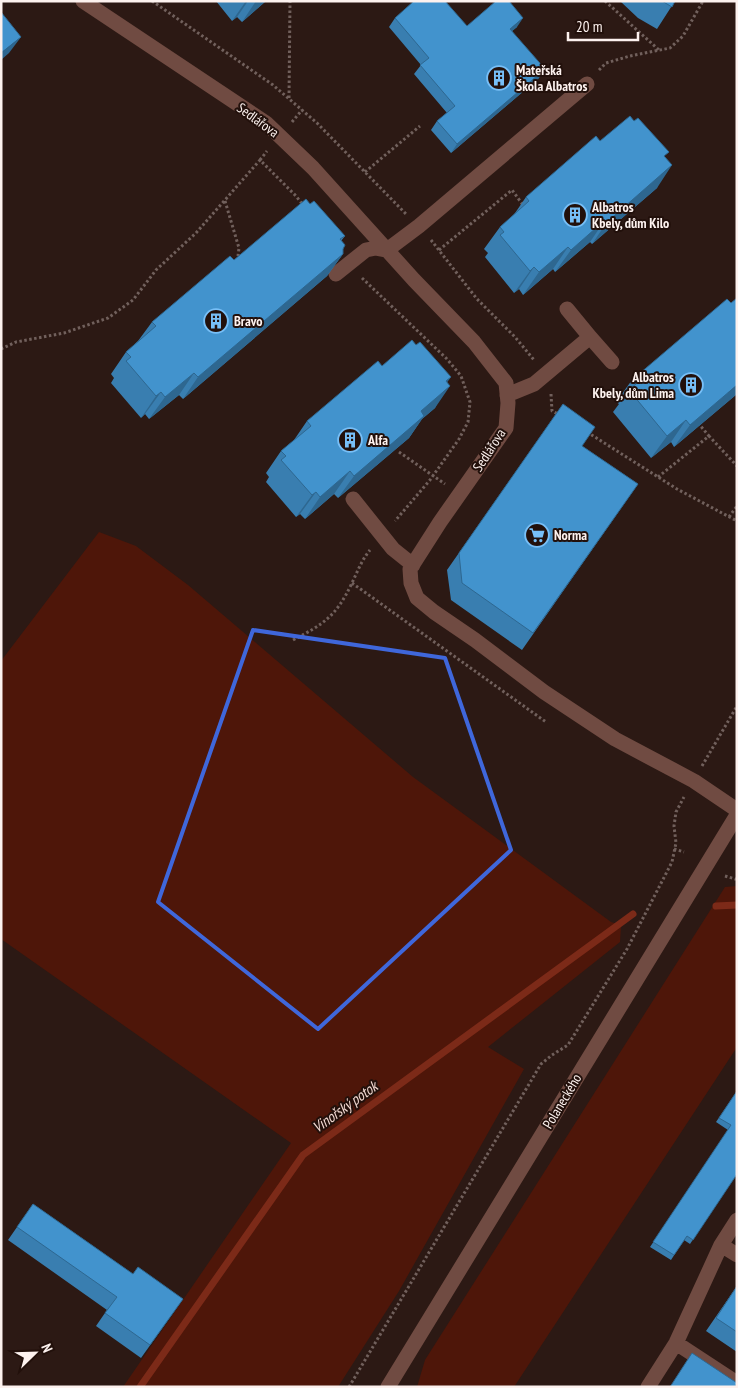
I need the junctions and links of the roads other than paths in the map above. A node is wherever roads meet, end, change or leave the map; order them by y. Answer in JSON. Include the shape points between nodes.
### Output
{"nodes":[{"id":1,"x":83,"y":1,"type":"edge"},
{"id":2,"x":587,"y":84,"type":"road end"},
{"id":3,"x":388,"y":250,"type":"junction"},
{"id":4,"x":336,"y":274,"type":"edge"},
{"id":5,"x":567,"y":309,"type":"dead end"},
{"id":6,"x":590,"y":336,"type":"junction"},
{"id":7,"x":612,"y":362,"type":"dead end"},
{"id":8,"x":507,"y":395,"type":"junction"},
{"id":9,"x":353,"y":499,"type":"edge"},
{"id":10,"x":413,"y":565,"type":"junction"},
{"id":11,"x":737,"y":810,"type":"edge"},
{"id":12,"x":737,"y":815,"type":"edge"},
{"id":13,"x":737,"y":1220,"type":"edge"},
{"id":14,"x":721,"y":1245,"type":"junction"},
{"id":15,"x":737,"y":1256,"type":"edge"},
{"id":16,"x":676,"y":1343,"type":"junction"},
{"id":17,"x":737,"y":1382,"type":"edge"},
{"id":18,"x":388,"y":1387,"type":"edge"},
{"id":19,"x":648,"y":1387,"type":"edge"}],
"edges":[{"from":1,"to":3,"type":"street","name":"Sedlářova","via":[[266,123],[313,168]]},
{"from":2,"to":3,"type":"street"},
{"from":3,"to":4,"type":"street","via":[[366,250]]},
{"from":3,"to":8,"type":"street","name":"Sedlářova","via":[[474,342],[506,383]]},
{"from":5,"to":6,"type":"street"},
{"from":6,"to":7,"type":"street"},
{"from":6,"to":8,"type":"street","via":[[534,384]]},
{"from":8,"to":10,"type":"street","name":"Sedlářova","via":[[506,428]]},
{"from":9,"to":10,"type":"street","via":[[393,549]]},
{"from":10,"to":11,"type":"street","via":[[410,569],[411,583],[417,598],[434,612],[615,739],[694,781]]},
{"from":12,"to":18,"type":"street","name":"Polaneckého"},
{"from":13,"to":14,"type":"street"},
{"from":14,"to":15,"type":"street"},
{"from":14,"to":16,"type":"street"},
{"from":16,"to":17,"type":"street"},
{"from":16,"to":19,"type":"street"}]}
